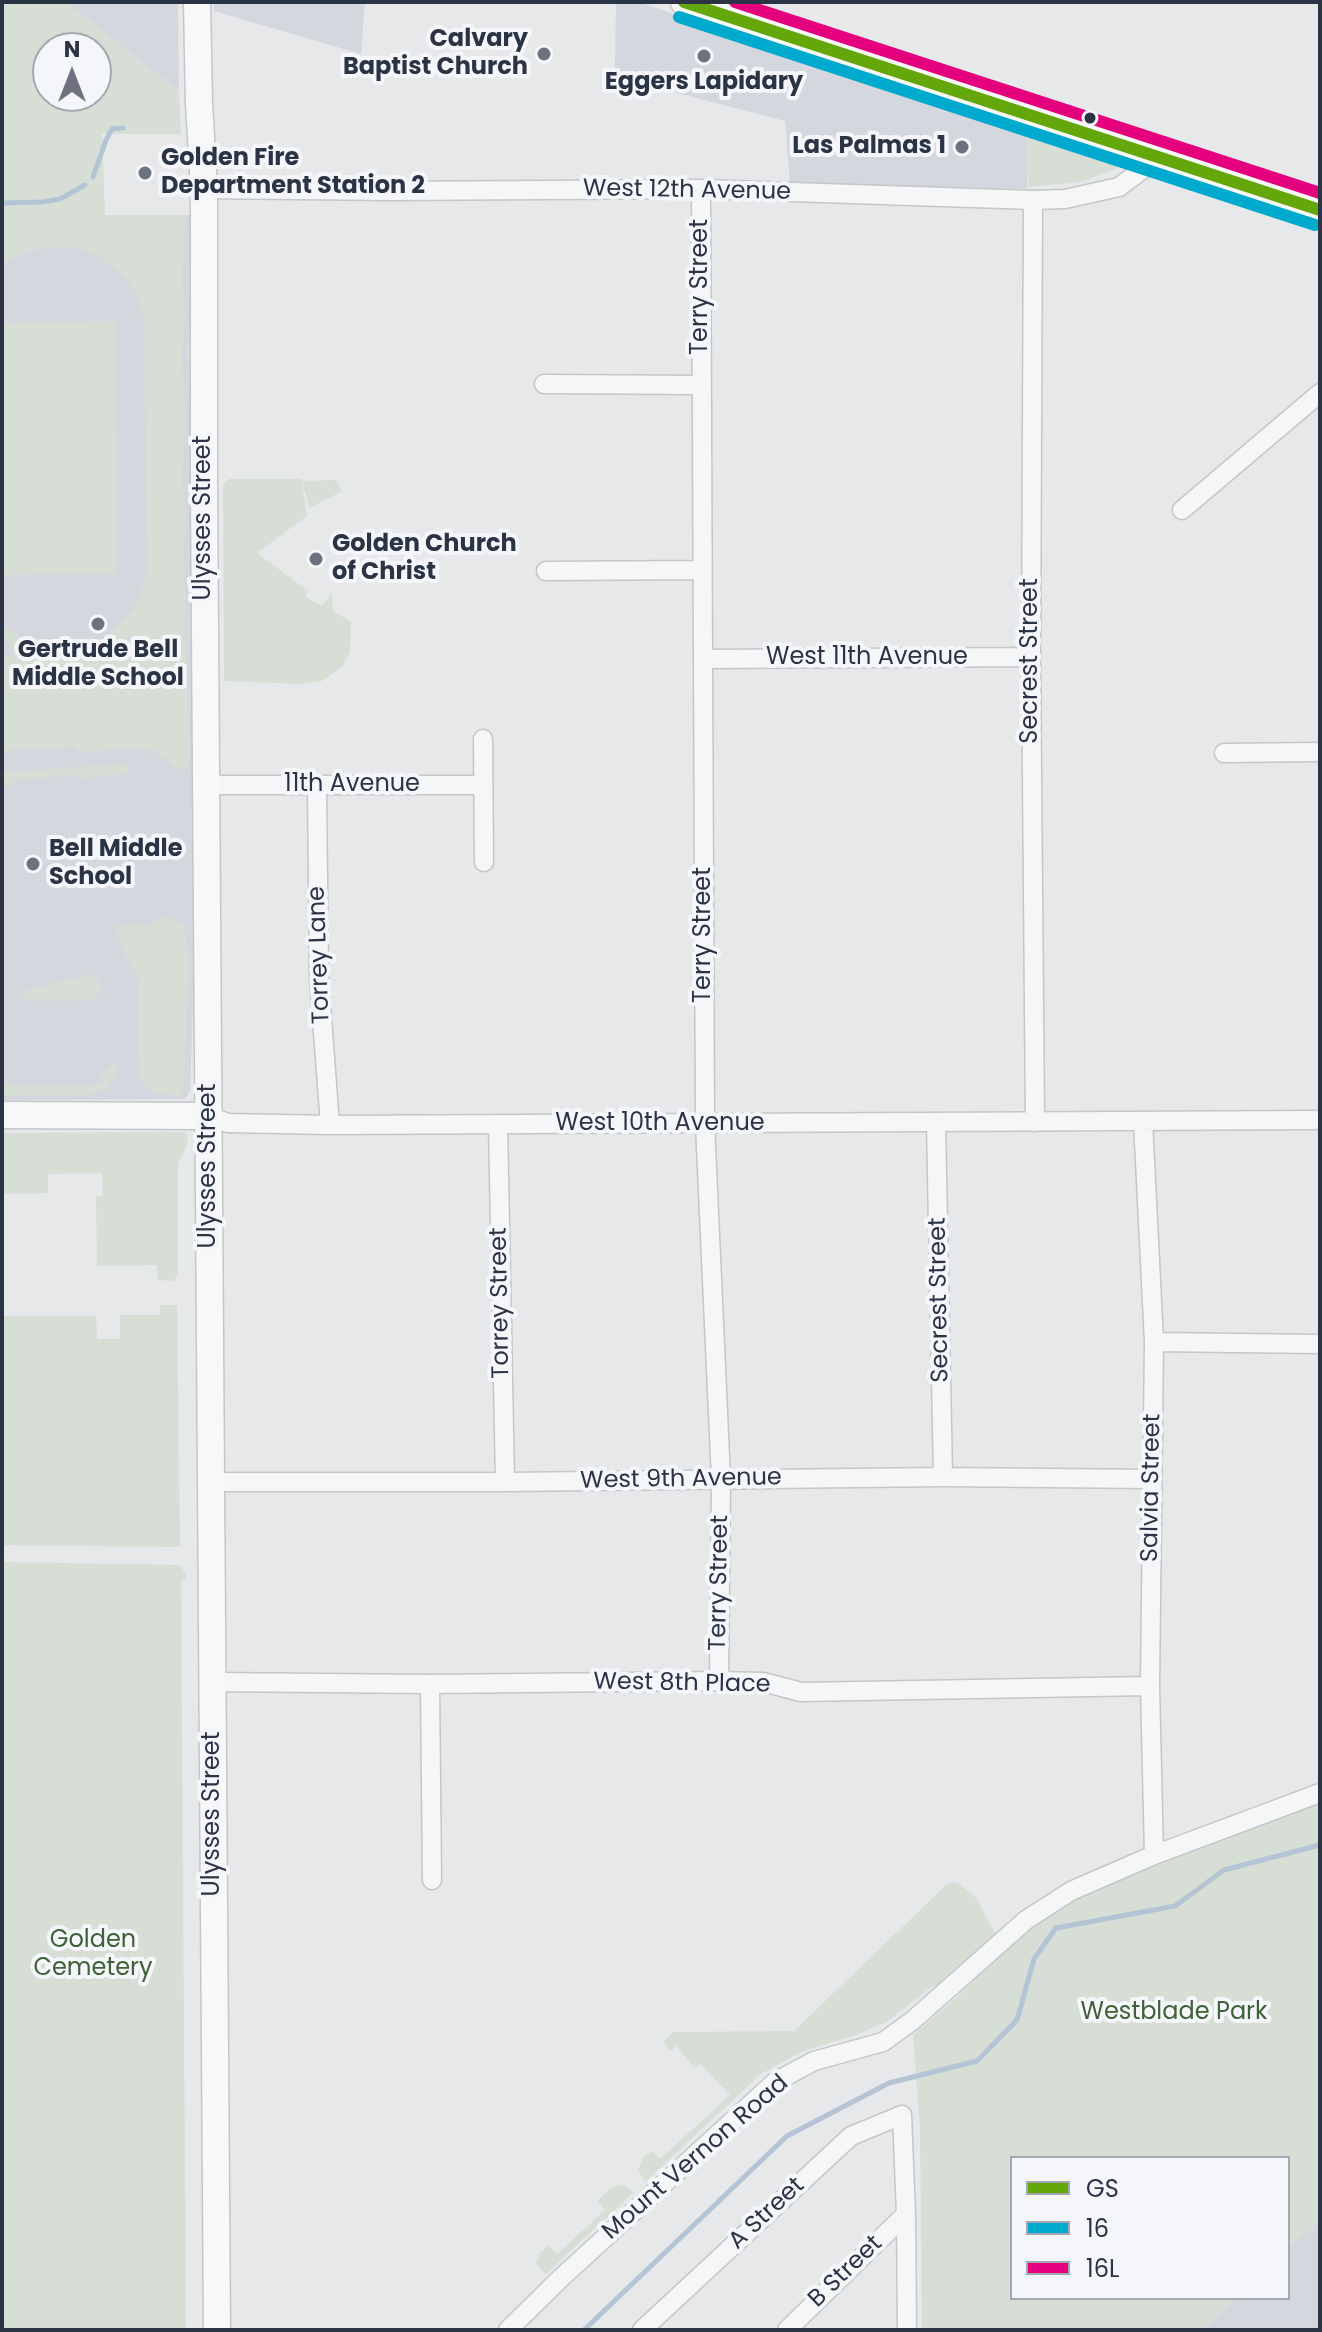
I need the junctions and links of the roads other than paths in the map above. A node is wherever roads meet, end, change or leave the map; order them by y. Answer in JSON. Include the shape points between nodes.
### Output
{"nodes":[{"id":1,"x":197,"y":2,"type":"edge"},
{"id":2,"x":684,"y":2,"type":"edge"},
{"id":3,"x":1159,"y":157,"type":"junction"},
{"id":4,"x":204,"y":189,"type":"junction"},
{"id":5,"x":701,"y":189,"type":"junction"},
{"id":6,"x":1033,"y":200,"type":"junction"},
{"id":7,"x":1320,"y":210,"type":"edge"},
{"id":8,"x":544,"y":384,"type":"dead end"},
{"id":9,"x":701,"y":385,"type":"junction"},
{"id":10,"x":1320,"y":393,"type":"edge"},
{"id":11,"x":1182,"y":510,"type":"dead end"},
{"id":12,"x":703,"y":570,"type":"junction"},
{"id":13,"x":546,"y":571,"type":"dead end"},
{"id":14,"x":1031,"y":657,"type":"junction"},
{"id":15,"x":703,"y":659,"type":"junction"},
{"id":16,"x":483,"y":739,"type":"dead end"},
{"id":17,"x":1320,"y":752,"type":"edge"},
{"id":18,"x":1224,"y":753,"type":"dead end"},
{"id":19,"x":214,"y":781,"type":"junction"},
{"id":20,"x":317,"y":785,"type":"junction"},
{"id":21,"x":483,"y":785,"type":"junction"},
{"id":22,"x":484,"y":862,"type":"dead end"},
{"id":23,"x":2,"y":1115,"type":"edge"},
{"id":24,"x":209,"y":1116,"type":"junction"},
{"id":25,"x":1320,"y":1120,"type":"edge"},
{"id":26,"x":1143,"y":1121,"type":"junction"},
{"id":27,"x":1035,"y":1122,"type":"junction"},
{"id":28,"x":936,"y":1123,"type":"junction"},
{"id":29,"x":498,"y":1124,"type":"junction"},
{"id":30,"x":705,"y":1124,"type":"junction"},
{"id":31,"x":330,"y":1125,"type":"junction"},
{"id":32,"x":1154,"y":1342,"type":"junction"},
{"id":33,"x":1320,"y":1344,"type":"edge"},
{"id":34,"x":943,"y":1477,"type":"junction"},
{"id":35,"x":721,"y":1479,"type":"junction"},
{"id":36,"x":1152,"y":1479,"type":"junction"},
{"id":37,"x":211,"y":1482,"type":"junction"},
{"id":38,"x":505,"y":1482,"type":"junction"},
{"id":39,"x":719,"y":1681,"type":"junction"},
{"id":40,"x":212,"y":1682,"type":"junction"},
{"id":41,"x":430,"y":1684,"type":"junction"},
{"id":42,"x":1150,"y":1686,"type":"junction"},
{"id":43,"x":1320,"y":1793,"type":"edge"},
{"id":44,"x":1154,"y":1855,"type":"junction"},
{"id":45,"x":432,"y":1880,"type":"dead end"},
{"id":46,"x":906,"y":2214,"type":"junction"},
{"id":47,"x":217,"y":2330,"type":"edge"},
{"id":48,"x":508,"y":2330,"type":"edge"},
{"id":49,"x":642,"y":2330,"type":"edge"},
{"id":50,"x":787,"y":2330,"type":"edge"},
{"id":51,"x":907,"y":2330,"type":"edge"}],
"edges":[{"from":1,"to":4,"type":"street","name":"Ulysses Street"},
{"from":2,"to":3,"type":"street"},
{"from":3,"to":6,"type":"street","name":"West 12th Avenue","via":[[1119,187]]},
{"from":3,"to":7,"type":"street"},
{"from":4,"to":5,"type":"street","name":"West 12th Avenue"},
{"from":4,"to":19,"type":"street","name":"Ulysses Street"},
{"from":5,"to":6,"type":"street","name":"West 12th Avenue"},
{"from":5,"to":9,"type":"street","name":"Terry Street"},
{"from":6,"to":14,"type":"street","name":"Secrest Street"},
{"from":8,"to":9,"type":"street"},
{"from":9,"to":12,"type":"street","name":"Terry Street"},
{"from":10,"to":11,"type":"street"},
{"from":12,"to":13,"type":"street"},
{"from":12,"to":15,"type":"street","name":"Terry Street"},
{"from":14,"to":15,"type":"street","name":"West 11th Avenue"},
{"from":14,"to":27,"type":"street","name":"Secrest Street"},
{"from":15,"to":30,"type":"street","name":"Terry Street"},
{"from":16,"to":21,"type":"street"},
{"from":17,"to":18,"type":"street"},
{"from":19,"to":20,"type":"street","name":"11th Avenue"},
{"from":19,"to":24,"type":"street","name":"Ulysses Street"},
{"from":20,"to":21,"type":"street","name":"11th Avenue"},
{"from":20,"to":31,"type":"street","name":"Torrey Lane","via":[[319,978]]},
{"from":21,"to":22,"type":"street"},
{"from":23,"to":24,"type":"street","name":"West 10th Avenue"},
{"from":24,"to":31,"type":"street","name":"West 10th Avenue","via":[[228,1123]]},
{"from":24,"to":37,"type":"street","name":"Ulysses Street"},
{"from":25,"to":26,"type":"street","name":"West 10th Avenue"},
{"from":26,"to":27,"type":"street","name":"West 10th Avenue"},
{"from":26,"to":32,"type":"street","name":"Salvia Street"},
{"from":27,"to":28,"type":"street","name":"West 10th Avenue"},
{"from":28,"to":30,"type":"street","name":"West 10th Avenue"},
{"from":28,"to":34,"type":"street","name":"Secrest Street"},
{"from":29,"to":30,"type":"street","name":"West 10th Avenue"},
{"from":29,"to":31,"type":"street","name":"West 10th Avenue"},
{"from":29,"to":38,"type":"street","name":"Torrey Street"},
{"from":30,"to":35,"type":"street","name":"Terry Street"},
{"from":32,"to":33,"type":"street"},
{"from":32,"to":36,"type":"street","name":"Salvia Street"},
{"from":34,"to":35,"type":"street","name":"West 9th Avenue"},
{"from":34,"to":36,"type":"street","name":"West 9th Avenue"},
{"from":35,"to":38,"type":"street","name":"West 9th Avenue"},
{"from":35,"to":39,"type":"street","name":"Terry Street"},
{"from":36,"to":42,"type":"street","name":"Salvia Street"},
{"from":37,"to":38,"type":"street","name":"West 9th Avenue"},
{"from":37,"to":40,"type":"street","name":"Ulysses Street"},
{"from":39,"to":41,"type":"street","name":"West 8th Place"},
{"from":39,"to":42,"type":"street","name":"West 8th Place","via":[[763,1682],[801,1692]]},
{"from":40,"to":41,"type":"street","name":"West 8th Place"},
{"from":40,"to":47,"type":"street","name":"Ulysses Street"},
{"from":41,"to":45,"type":"street"},
{"from":42,"to":44,"type":"street","name":"Salvia Street"},
{"from":43,"to":44,"type":"street","name":"Mount Vernon Road"},
{"from":44,"to":48,"type":"street","name":"Mount Vernon Road","via":[[1071,1891],[1026,1920],[883,2042],[814,2061],[775,2082]]},
{"from":46,"to":49,"type":"street","name":"A Street","via":[[902,2115],[851,2136]]},
{"from":46,"to":50,"type":"street","name":"B Street"},
{"from":46,"to":51,"type":"street"}]}
